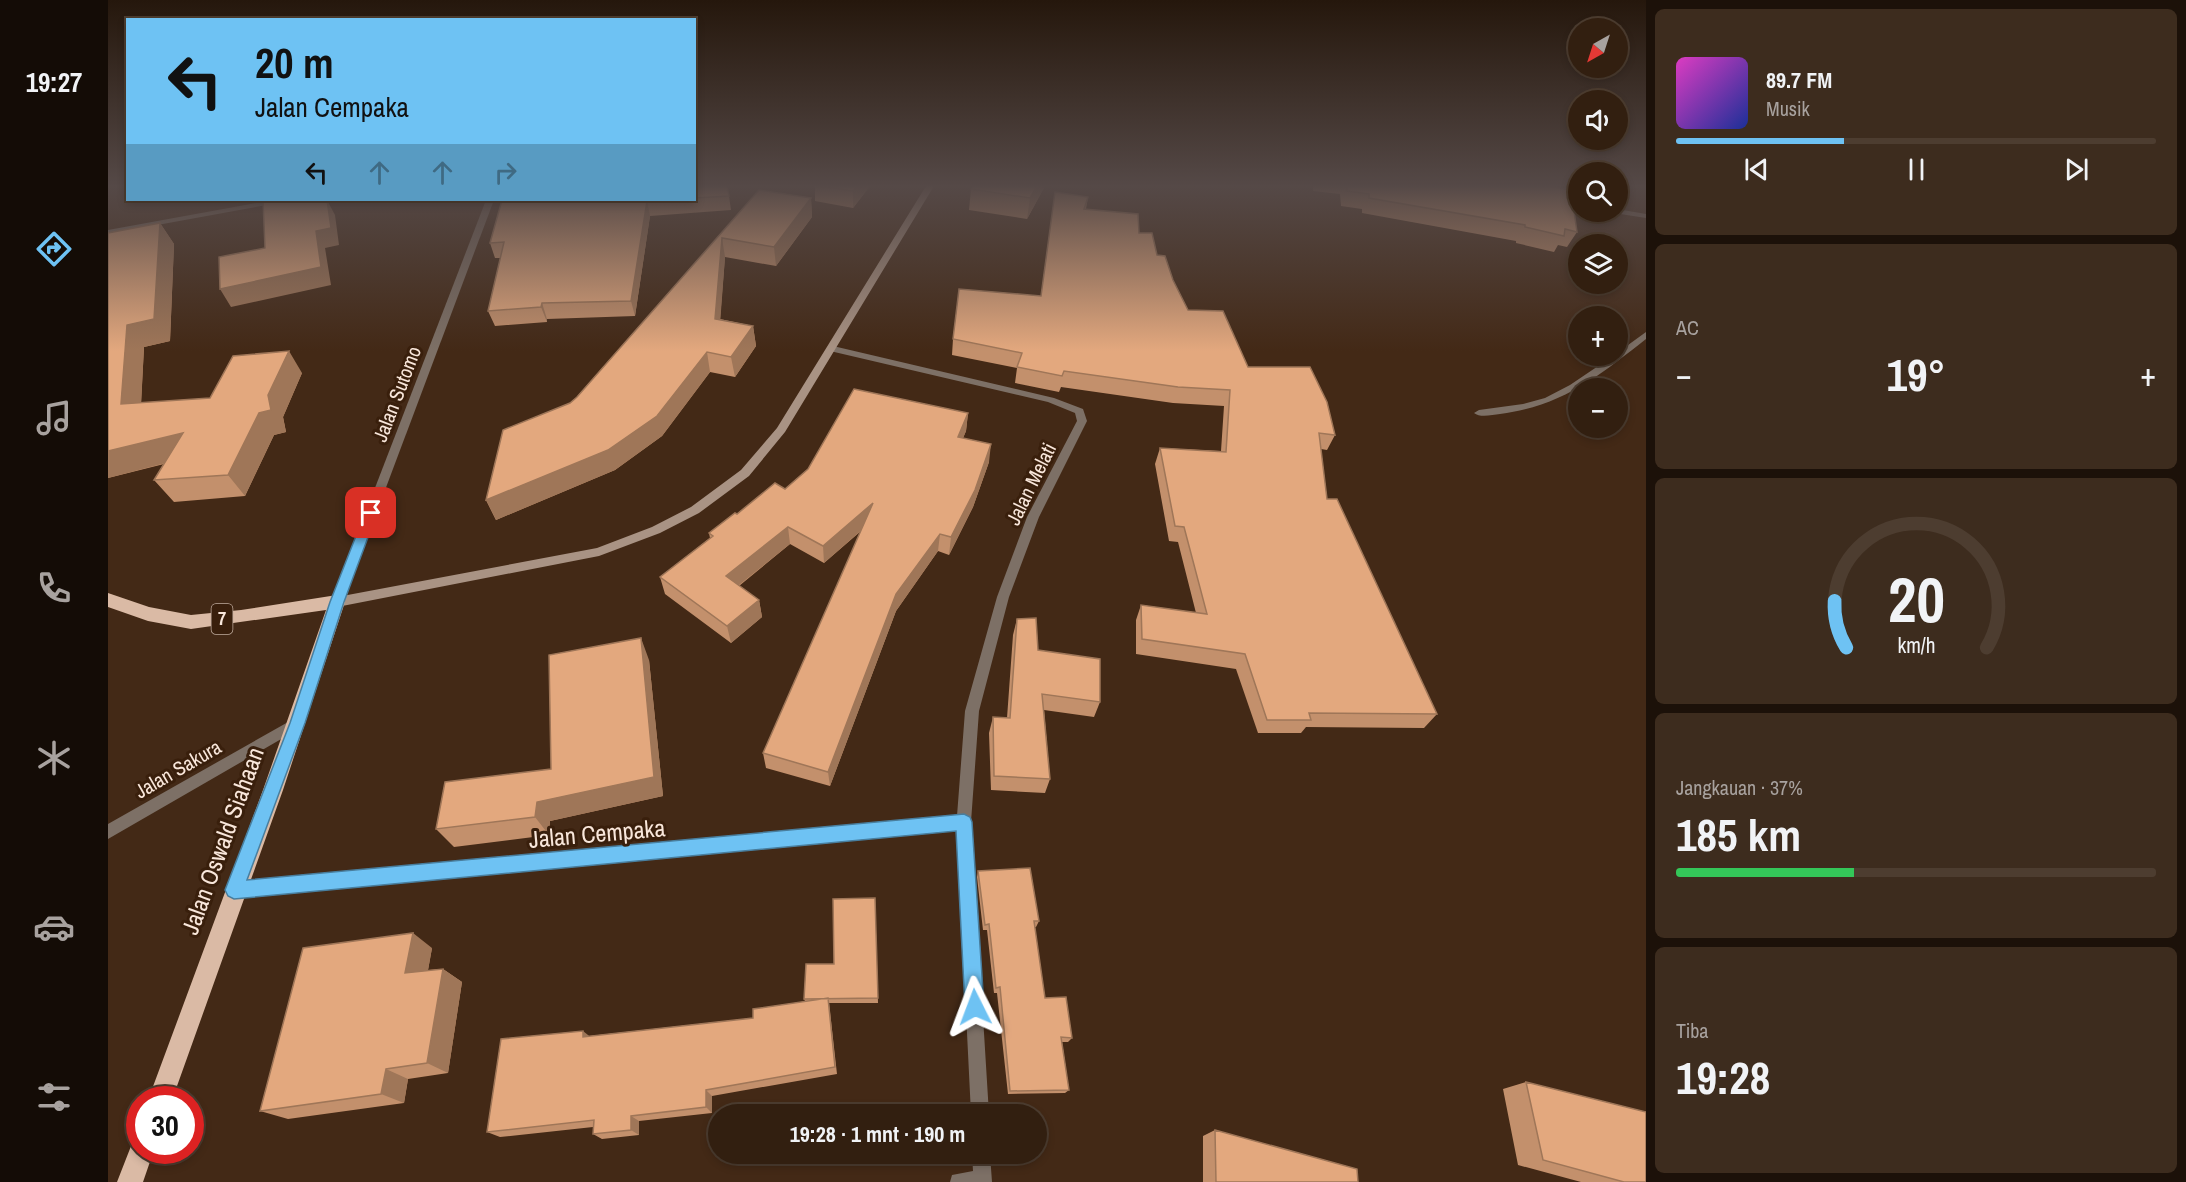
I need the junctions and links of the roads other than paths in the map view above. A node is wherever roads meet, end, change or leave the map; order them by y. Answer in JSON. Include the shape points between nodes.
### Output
{"nodes":[{"id":1,"x":474,"y":241,"type":"edge"},
{"id":2,"x":897,"y":241,"type":"edge"},
{"id":3,"x":1646,"y":335,"type":"edge"},
{"id":4,"x":833,"y":349,"type":"junction"},
{"id":5,"x":1479,"y":413,"type":"dead end"},
{"id":6,"x":108,"y":600,"type":"edge"},
{"id":7,"x":337,"y":602,"type":"junction"},
{"id":8,"x":298,"y":723,"type":"junction"},
{"id":9,"x":964,"y":822,"type":"junction"},
{"id":10,"x":108,"y":832,"type":"edge"},
{"id":11,"x":234,"y":890,"type":"junction"},
{"id":12,"x":165,"y":1086,"type":"edge"},
{"id":13,"x":979,"y":1104,"type":"edge"},
{"id":14,"x":136,"y":1164,"type":"edge"},
{"id":15,"x":981,"y":1164,"type":"edge"},
{"id":16,"x":982,"y":1181,"type":"edge"},
{"id":17,"x":130,"y":1182,"type":"edge"},
{"id":18,"x":959,"y":1182,"type":"edge"}],
"edges":[{"from":1,"to":7,"type":"street","name":"Jalan Sutomo"},
{"from":2,"to":4,"type":"main road"},
{"from":3,"to":5,"type":"street","via":[[1605,366],[1548,400]]},
{"from":4,"to":7,"type":"main road","via":[[782,430],[745,473],[695,510],[656,530],[599,552]]},
{"from":4,"to":9,"type":"street","name":"Jalan Melati","via":[[1052,399],[1079,411],[1082,421],[1033,517],[1003,597],[972,711]]},
{"from":6,"to":7,"type":"highway","number":"7","via":[[147,614],[191,621]]},
{"from":7,"to":8,"type":"highway","name":"Jalan Oswald Siahaan"},
{"from":8,"to":10,"type":"street","name":"Jalan Sakura"},
{"from":8,"to":11,"type":"highway","name":"Jalan Oswald Siahaan"},
{"from":9,"to":11,"type":"street","name":"Jalan Cempaka"},
{"from":9,"to":13,"type":"street","name":"Jalan Melati"},
{"from":11,"to":12,"type":"highway","name":"Jalan Oswald Siahaan"},
{"from":14,"to":17,"type":"highway"},
{"from":15,"to":16,"type":"street"},
{"from":16,"to":18,"type":"street"}]}
